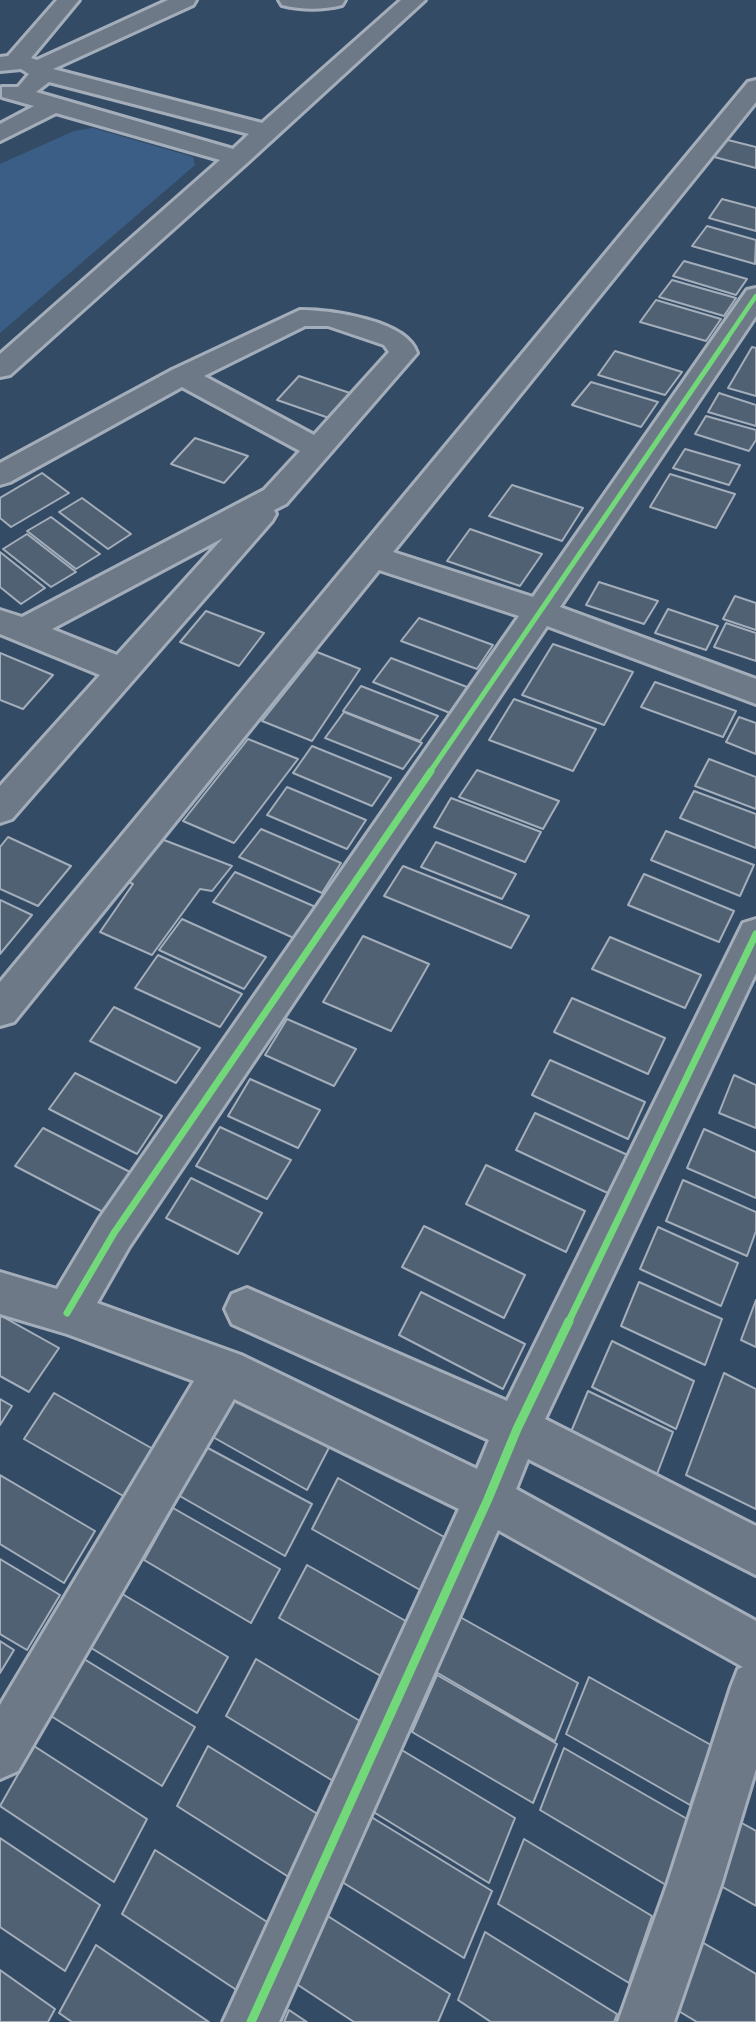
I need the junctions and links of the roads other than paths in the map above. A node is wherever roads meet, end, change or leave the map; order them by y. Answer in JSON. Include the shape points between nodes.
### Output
{"nodes":[{"id":1,"x":68,"y":0,"type":"edge"},
{"id":2,"x":185,"y":0,"type":"edge"},
{"id":3,"x":290,"y":0,"type":"edge"},
{"id":4,"x":334,"y":0,"type":"edge"},
{"id":5,"x":414,"y":0,"type":"edge"},
{"id":6,"x":23,"y":67,"type":"edge"},
{"id":7,"x":756,"y":87,"type":"edge"},
{"id":8,"x":5,"y":92,"type":"edge"},
{"id":9,"x":51,"y":106,"type":"junction"},
{"id":10,"x":267,"y":132,"type":"junction"},
{"id":11,"x":0,"y":134,"type":"edge"},
{"id":12,"x":239,"y":158,"type":"junction"},
{"id":13,"x":756,"y":296,"type":"edge"},
{"id":14,"x":0,"y":369,"type":"edge"},
{"id":15,"x":182,"y":376,"type":"junction"},
{"id":16,"x":317,"y":448,"type":"junction"},
{"id":17,"x":0,"y":475,"type":"edge"},
{"id":18,"x":275,"y":497,"type":"junction"},
{"id":19,"x":371,"y":556,"type":"junction"},
{"id":20,"x":542,"y":612,"type":"junction"},
{"id":21,"x":13,"y":625,"type":"edge"},
{"id":22,"x":123,"y":671,"type":"junction"},
{"id":23,"x":756,"y":692,"type":"edge"},
{"id":24,"x":0,"y":809,"type":"edge"},
{"id":25,"x":756,"y":934,"type":"edge"},
{"id":26,"x":0,"y":1010,"type":"edge"},
{"id":27,"x":0,"y":1293,"type":"edge"},
{"id":28,"x":247,"y":1309,"type":"dead end"},
{"id":29,"x":67,"y":1313,"type":"junction"},
{"id":30,"x":225,"y":1371,"type":"junction"},
{"id":31,"x":517,"y":1429,"type":"junction"},
{"id":32,"x":488,"y":1499,"type":"junction"},
{"id":33,"x":756,"y":1551,"type":"edge"},
{"id":34,"x":756,"y":1648,"type":"edge"},
{"id":35,"x":756,"y":1687,"type":"edge"},
{"id":36,"x":0,"y":1752,"type":"edge"},
{"id":37,"x":251,"y":2022,"type":"edge"},
{"id":38,"x":646,"y":2022,"type":"edge"}],
"edges":[{"from":1,"to":6,"type":"street"},
{"from":2,"to":6,"type":"street"},
{"from":3,"to":4,"type":"street"},
{"from":5,"to":10,"type":"street"},
{"from":6,"to":8,"type":"street","via":[[38,82],[27,89]]},
{"from":6,"to":10,"type":"street"},
{"from":7,"to":19,"type":"street"},
{"from":8,"to":9,"type":"street"},
{"from":9,"to":11,"type":"street"},
{"from":9,"to":12,"type":"street"},
{"from":10,"to":12,"type":"street"},
{"from":12,"to":14,"type":"street"},
{"from":13,"to":20,"type":"street"},
{"from":15,"to":16,"type":"street"},
{"from":15,"to":16,"type":"street","via":[[300,318],[330,318],[394,339],[402,353]]},
{"from":15,"to":17,"type":"street"},
{"from":16,"to":18,"type":"street"},
{"from":18,"to":21,"type":"street"},
{"from":18,"to":22,"type":"street"},
{"from":19,"to":20,"type":"street"},
{"from":19,"to":26,"type":"street"},
{"from":20,"to":23,"type":"street"},
{"from":20,"to":29,"type":"street","via":[[114,1233]]},
{"from":21,"to":22,"type":"street"},
{"from":22,"to":24,"type":"street"},
{"from":25,"to":31,"type":"street"},
{"from":27,"to":29,"type":"street"},
{"from":28,"to":31,"type":"street"},
{"from":29,"to":30,"type":"street"},
{"from":30,"to":32,"type":"street"},
{"from":30,"to":36,"type":"street"},
{"from":31,"to":32,"type":"street"},
{"from":31,"to":33,"type":"street"},
{"from":32,"to":34,"type":"street"},
{"from":32,"to":37,"type":"street"},
{"from":35,"to":38,"type":"street"}]}
